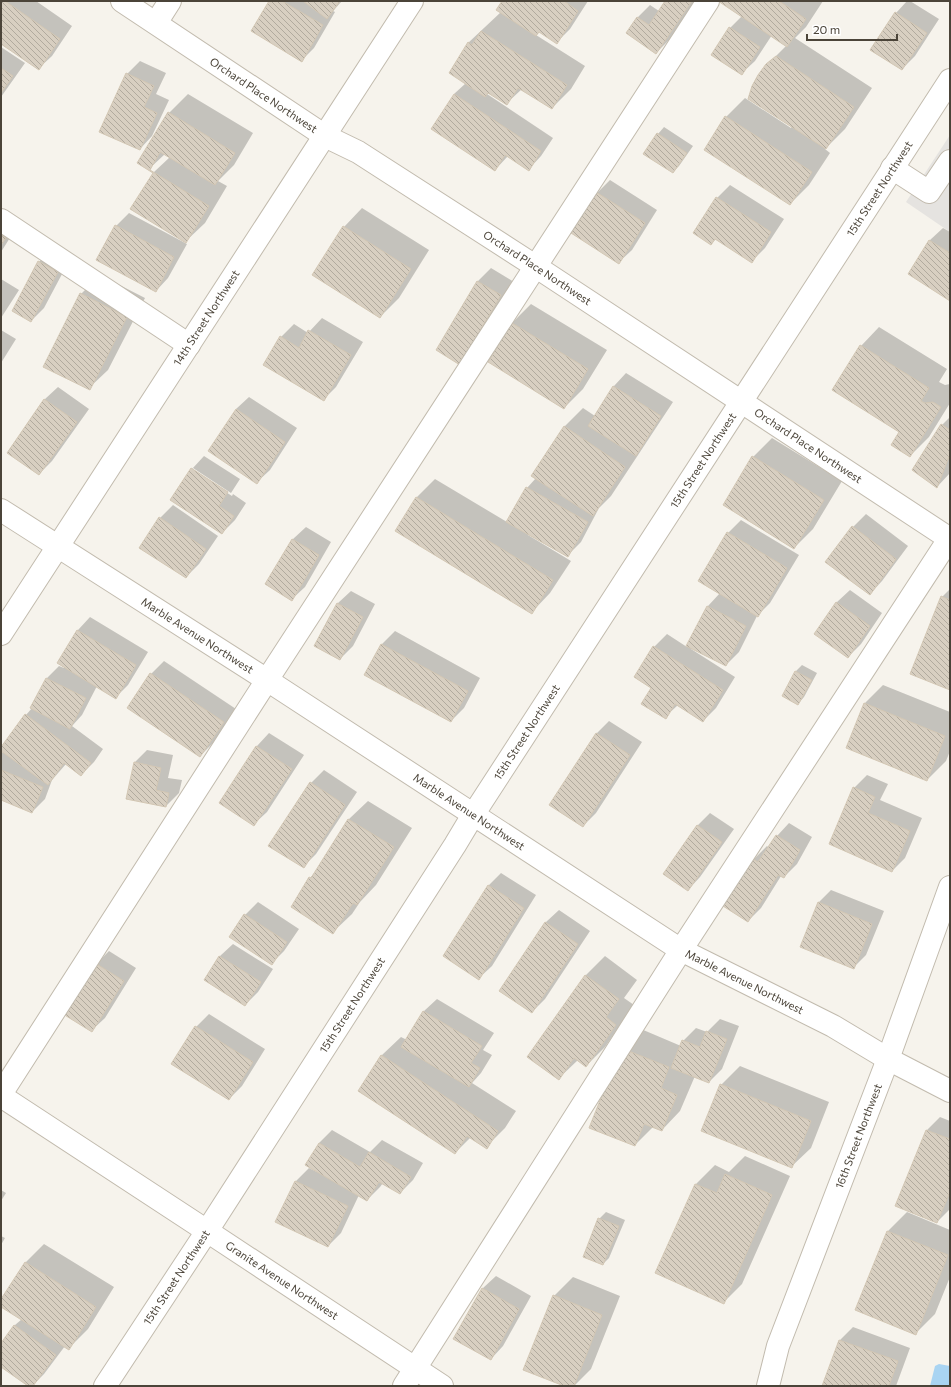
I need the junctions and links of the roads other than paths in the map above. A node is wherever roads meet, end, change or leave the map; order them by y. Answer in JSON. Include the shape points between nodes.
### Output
{"nodes":[{"id":1,"x":122,"y":1,"type":"edge"},
{"id":2,"x":170,"y":1,"type":"edge"},
{"id":3,"x":412,"y":1,"type":"edge"},
{"id":4,"x":708,"y":1,"type":"edge"},
{"id":5,"x":156,"y":23,"type":"junction"},
{"id":6,"x":948,"y":88,"type":"edge"},
{"id":7,"x":324,"y":136,"type":"junction"},
{"id":8,"x":950,"y":161,"type":"edge"},
{"id":9,"x":892,"y":168,"type":"junction"},
{"id":10,"x":1,"y":220,"type":"edge"},
{"id":11,"x":536,"y":266,"type":"junction"},
{"id":12,"x":189,"y":345,"type":"junction"},
{"id":13,"x":742,"y":401,"type":"junction"},
{"id":14,"x":1,"y":510,"type":"edge"},
{"id":15,"x":950,"y":539,"type":"edge"},
{"id":16,"x":58,"y":547,"type":"junction"},
{"id":17,"x":1,"y":634,"type":"edge"},
{"id":18,"x":267,"y":680,"type":"junction"},
{"id":19,"x":473,"y":815,"type":"junction"},
{"id":20,"x":950,"y":887,"type":"edge"},
{"id":21,"x":681,"y":950,"type":"junction"},
{"id":22,"x":888,"y":1059,"type":"junction"},
{"id":23,"x":950,"y":1091,"type":"edge"},
{"id":24,"x":1,"y":1095,"type":"edge"},
{"id":25,"x":207,"y":1230,"type":"junction"},
{"id":26,"x":409,"y":1377,"type":"edge"},
{"id":27,"x":105,"y":1386,"type":"edge"},
{"id":28,"x":442,"y":1386,"type":"edge"},
{"id":29,"x":768,"y":1386,"type":"edge"}],
"edges":[{"from":1,"to":5,"type":"street","name":"Orchard Place Northwest"},
{"from":2,"to":5,"type":"street"},
{"from":3,"to":7,"type":"street","name":"14th Street Northwest"},
{"from":4,"to":11,"type":"street"},
{"from":5,"to":7,"type":"street","name":"Orchard Place Northwest"},
{"from":6,"to":9,"type":"street","name":"15th Street Northwest"},
{"from":7,"to":11,"type":"street","name":"Orchard Place Northwest","via":[[358,152]]},
{"from":7,"to":12,"type":"street","name":"14th Street Northwest"},
{"from":8,"to":9,"type":"street","via":[[929,192]]},
{"from":9,"to":13,"type":"street","name":"15th Street Northwest"},
{"from":10,"to":12,"type":"street"},
{"from":11,"to":13,"type":"street","name":"Orchard Place Northwest"},
{"from":11,"to":18,"type":"street"},
{"from":12,"to":16,"type":"street","name":"14th Street Northwest"},
{"from":13,"to":15,"type":"street","name":"Orchard Place Northwest"},
{"from":13,"to":19,"type":"street","name":"15th Street Northwest"},
{"from":14,"to":16,"type":"street","name":"Marble Avenue Northwest"},
{"from":15,"to":21,"type":"street"},
{"from":16,"to":17,"type":"street","name":"14th Street Northwest"},
{"from":16,"to":18,"type":"street","name":"Marble Avenue Northwest"},
{"from":18,"to":19,"type":"street","name":"Marble Avenue Northwest"},
{"from":18,"to":24,"type":"street"},
{"from":19,"to":21,"type":"street","name":"Marble Avenue Northwest"},
{"from":19,"to":25,"type":"street","name":"15th Street Northwest"},
{"from":20,"to":22,"type":"street","name":"16th Street Northwest"},
{"from":21,"to":22,"type":"street","name":"Marble Avenue Northwest","via":[[833,1026]]},
{"from":21,"to":26,"type":"street"},
{"from":22,"to":23,"type":"street","name":"Marble Avenue Northwest"},
{"from":22,"to":29,"type":"street","name":"16th Street Northwest","via":[[778,1346]]},
{"from":24,"to":25,"type":"street","name":"Granite Avenue Northwest"},
{"from":25,"to":26,"type":"street","name":"Granite Avenue Northwest"},
{"from":25,"to":27,"type":"street","name":"15th Street Northwest"},
{"from":26,"to":28,"type":"street","name":"Granite Avenue Northwest"}]}
